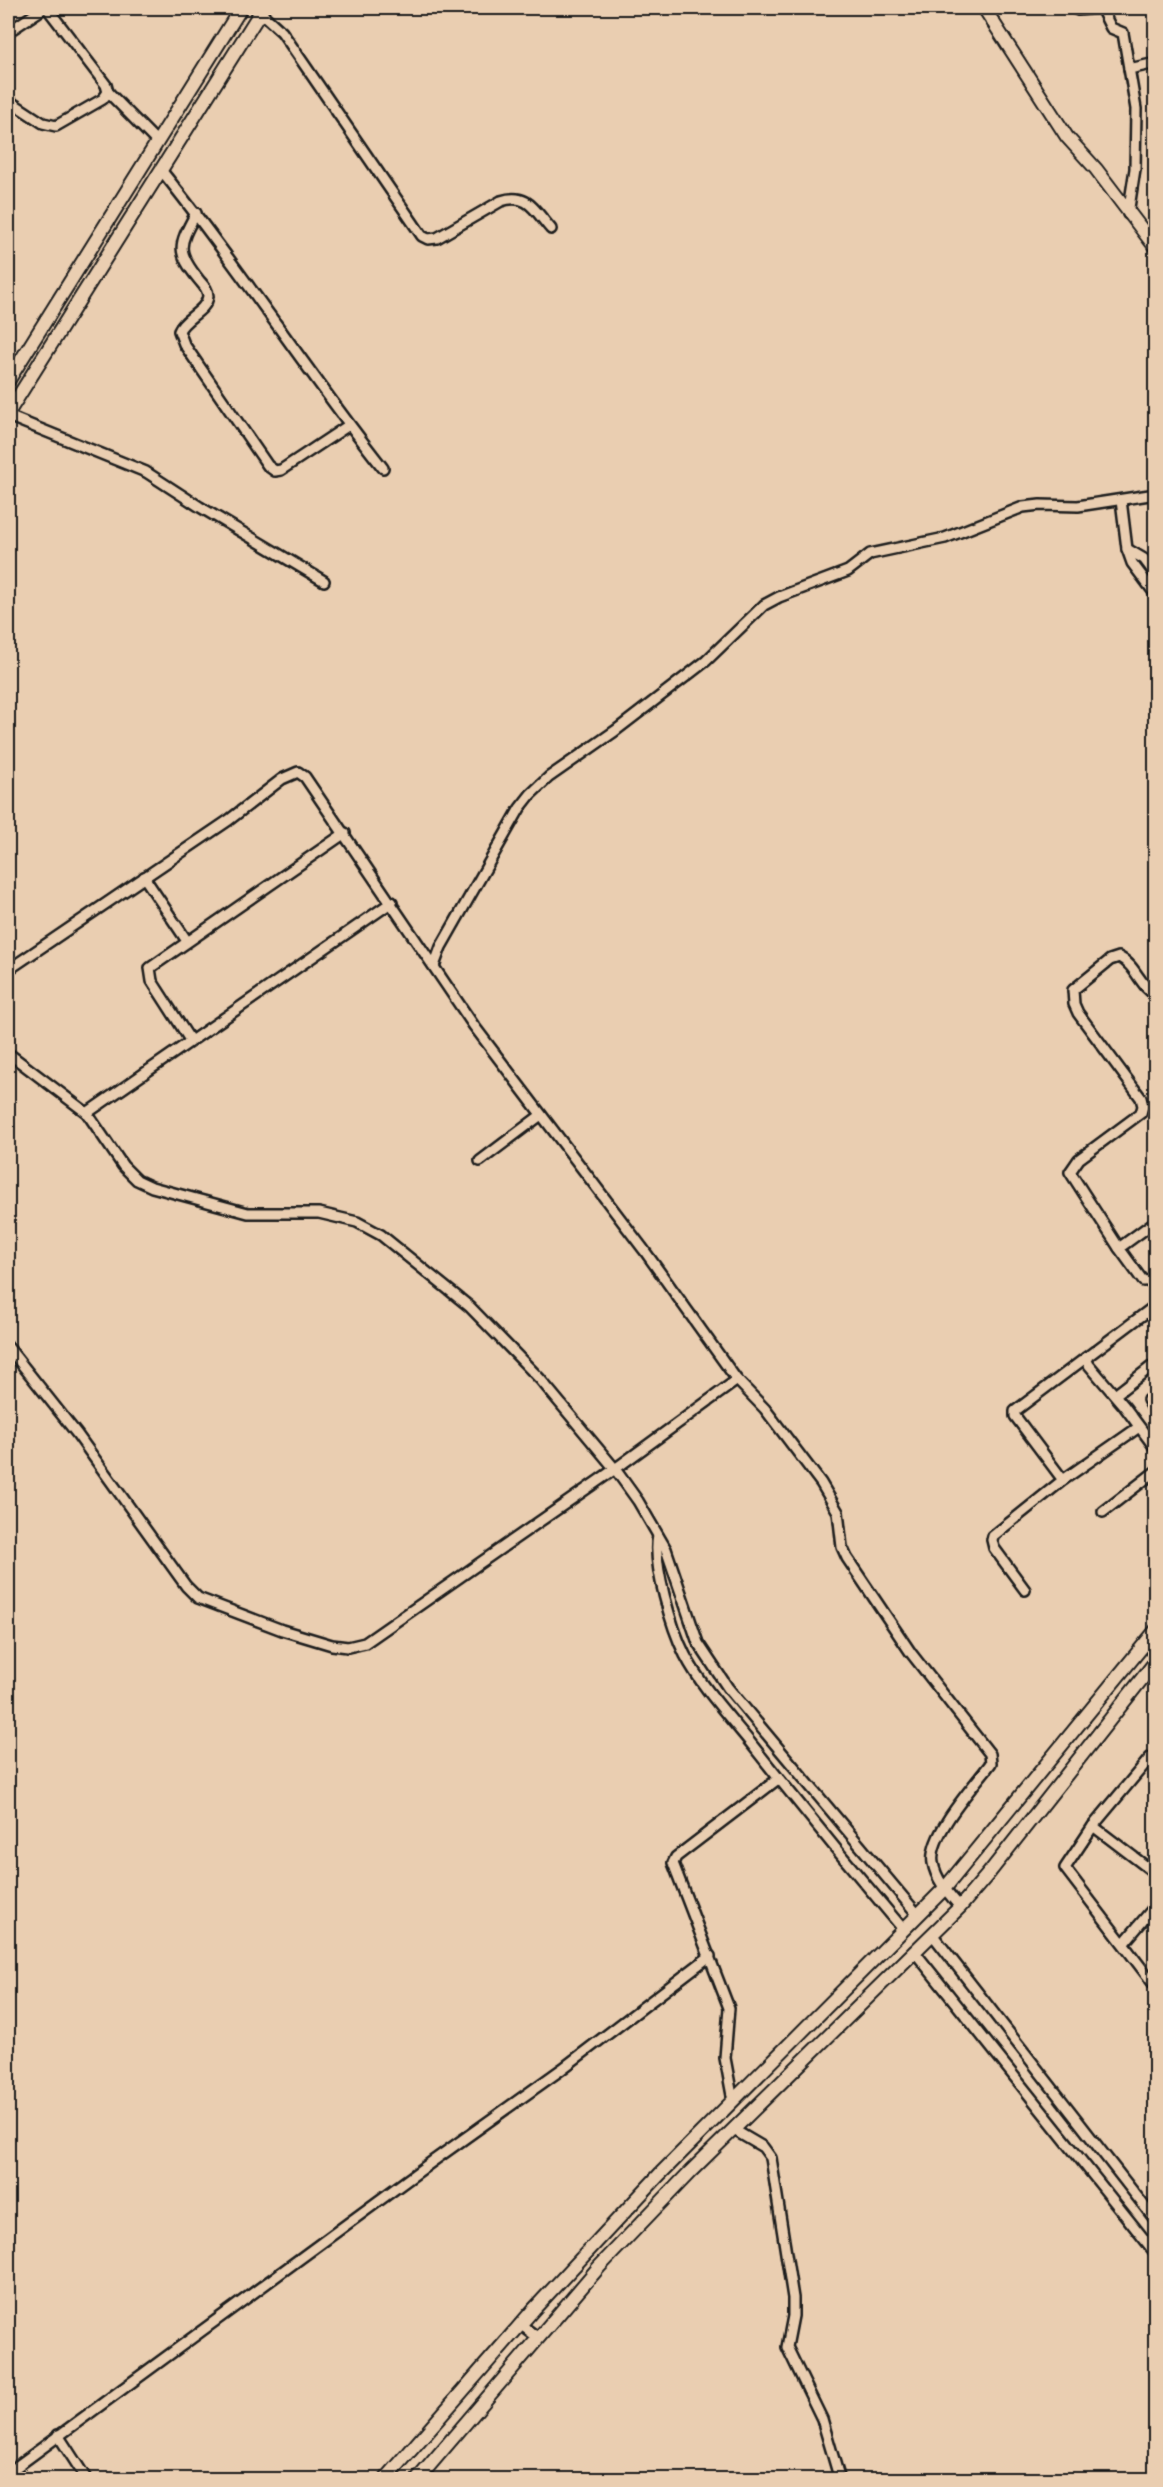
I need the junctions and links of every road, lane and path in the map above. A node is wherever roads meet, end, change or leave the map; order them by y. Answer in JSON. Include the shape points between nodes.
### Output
{"nodes":[{"id":1,"x":45,"y":8,"type":"edge"},
{"id":2,"x":241,"y":8,"type":"edge"},
{"id":3,"x":984,"y":8,"type":"edge"},
{"id":4,"x":1073,"y":8,"type":"edge"},
{"id":5,"x":1101,"y":8,"type":"edge"},
{"id":6,"x":262,"y":10,"type":"edge"},
{"id":7,"x":8,"y":32,"type":"edge"},
{"id":8,"x":1155,"y":63,"type":"edge"},
{"id":9,"x":1129,"y":69,"type":"junction"},
{"id":10,"x":108,"y":92,"type":"junction"},
{"id":11,"x":8,"y":100,"type":"edge"},
{"id":12,"x":157,"y":142,"type":"junction"},
{"id":13,"x":161,"y":170,"type":"junction"},
{"id":14,"x":196,"y":213,"type":"junction"},
{"id":15,"x":1128,"y":214,"type":"junction"},
{"id":16,"x":550,"y":229,"type":"dead end"},
{"id":17,"x":1155,"y":248,"type":"edge"},
{"id":18,"x":8,"y":381,"type":"edge"},
{"id":19,"x":8,"y":415,"type":"edge"},
{"id":20,"x":349,"y":425,"type":"junction"},
{"id":21,"x":383,"y":468,"type":"dead end"},
{"id":22,"x":1155,"y":494,"type":"edge"},
{"id":23,"x":1121,"y":500,"type":"junction"},
{"id":24,"x":1127,"y":549,"type":"junction"},
{"id":25,"x":1155,"y":575,"type":"edge"},
{"id":26,"x":324,"y":581,"type":"dead end"},
{"id":27,"x":1155,"y":595,"type":"edge"},
{"id":28,"x":345,"y":833,"type":"junction"},
{"id":29,"x":144,"y":877,"type":"junction"},
{"id":30,"x":392,"y":902,"type":"junction"},
{"id":31,"x":188,"y":941,"type":"junction"},
{"id":32,"x":434,"y":966,"type":"junction"},
{"id":33,"x":8,"y":970,"type":"edge"},
{"id":34,"x":1155,"y":995,"type":"edge"},
{"id":35,"x":190,"y":1040,"type":"junction"},
{"id":36,"x":8,"y":1053,"type":"edge"},
{"id":37,"x":87,"y":1113,"type":"junction"},
{"id":38,"x":541,"y":1115,"type":"junction"},
{"id":39,"x":480,"y":1161,"type":"dead end"},
{"id":40,"x":1155,"y":1221,"type":"edge"},
{"id":41,"x":1119,"y":1248,"type":"junction"},
{"id":42,"x":1155,"y":1280,"type":"edge"},
{"id":43,"x":1155,"y":1305,"type":"edge"},
{"id":44,"x":8,"y":1347,"type":"edge"},
{"id":45,"x":1086,"y":1358,"type":"junction"},
{"id":46,"x":1155,"y":1363,"type":"edge"},
{"id":47,"x":737,"y":1380,"type":"junction"},
{"id":48,"x":1114,"y":1395,"type":"junction"},
{"id":49,"x":1148,"y":1400,"type":"dead end"},
{"id":50,"x":1155,"y":1413,"type":"edge"},
{"id":51,"x":1139,"y":1427,"type":"junction"},
{"id":52,"x":1155,"y":1449,"type":"edge"},
{"id":53,"x":615,"y":1469,"type":"junction"},
{"id":54,"x":1155,"y":1471,"type":"edge"},
{"id":55,"x":1063,"y":1480,"type":"junction"},
{"id":56,"x":1103,"y":1512,"type":"dead end"},
{"id":57,"x":658,"y":1536,"type":"junction"},
{"id":58,"x":1025,"y":1590,"type":"dead end"},
{"id":59,"x":1155,"y":1630,"type":"edge"},
{"id":60,"x":1155,"y":1661,"type":"edge"},
{"id":61,"x":1155,"y":1756,"type":"edge"},
{"id":62,"x":778,"y":1779,"type":"junction"},
{"id":63,"x":1093,"y":1826,"type":"junction"},
{"id":64,"x":1155,"y":1874,"type":"edge"},
{"id":65,"x":945,"y":1888,"type":"junction"},
{"id":66,"x":1155,"y":1905,"type":"edge"},
{"id":67,"x":960,"y":1907,"type":"junction"},
{"id":68,"x":918,"y":1915,"type":"junction"},
{"id":69,"x":903,"y":1929,"type":"junction"},
{"id":70,"x":932,"y":1934,"type":"junction"},
{"id":71,"x":1124,"y":1943,"type":"junction"},
{"id":72,"x":914,"y":1951,"type":"junction"},
{"id":73,"x":710,"y":1956,"type":"junction"},
{"id":74,"x":1155,"y":1987,"type":"edge"},
{"id":75,"x":733,"y":2101,"type":"junction"},
{"id":76,"x":734,"y":2130,"type":"junction"},
{"id":77,"x":1155,"y":2221,"type":"edge"},
{"id":78,"x":1155,"y":2254,"type":"edge"},
{"id":79,"x":520,"y":2324,"type":"junction"},
{"id":80,"x":537,"y":2337,"type":"junction"},
{"id":81,"x":58,"y":2435,"type":"junction"},
{"id":82,"x":8,"y":2473,"type":"edge"},
{"id":83,"x":87,"y":2480,"type":"edge"},
{"id":84,"x":385,"y":2480,"type":"edge"},
{"id":85,"x":417,"y":2480,"type":"edge"},
{"id":86,"x":840,"y":2480,"type":"edge"}],
"edges":[{"from":1,"to":7,"type":"street"},
{"from":1,"to":10,"type":"street"},
{"from":2,"to":12,"type":"street"},
{"from":3,"to":15,"type":"street","via":[[1067,137]]},
{"from":4,"to":5,"type":"street"},
{"from":5,"to":9,"type":"street","via":[[1111,28],[1123,33]]},
{"from":6,"to":13,"type":"street"},
{"from":6,"to":16,"type":"street","via":[[282,32],[422,236],[437,238],[512,198],[529,203]]},
{"from":8,"to":9,"type":"street"},
{"from":9,"to":15,"type":"street","via":[[1136,109],[1135,169]]},
{"from":10,"to":11,"type":"street","via":[[103,99],[56,126],[43,123]]},
{"from":10,"to":12,"type":"street"},
{"from":12,"to":18,"type":"street"},
{"from":13,"to":14,"type":"street"},
{"from":13,"to":19,"type":"street"},
{"from":14,"to":20,"type":"street"},
{"from":14,"to":20,"type":"street","via":[[180,250],[206,288],[208,299],[178,332],[268,466],[281,470]]},
{"from":15,"to":17,"type":"street"},
{"from":19,"to":26,"type":"street","via":[[146,472]]},
{"from":20,"to":21,"type":"street"},
{"from":22,"to":23,"type":"street"},
{"from":23,"to":24,"type":"street"},
{"from":23,"to":32,"type":"street","via":[[1023,507],[945,538],[870,554],[848,571],[764,605],[706,661],[531,794],[450,930]]},
{"from":24,"to":25,"type":"street","via":[[1144,559]]},
{"from":24,"to":27,"type":"street","via":[[1132,563]]},
{"from":28,"to":29,"type":"street","via":[[298,772],[282,779]]},
{"from":28,"to":30,"type":"street"},
{"from":28,"to":31,"type":"street"},
{"from":29,"to":31,"type":"street"},
{"from":29,"to":33,"type":"street"},
{"from":30,"to":32,"type":"street"},
{"from":30,"to":35,"type":"street"},
{"from":31,"to":35,"type":"street","via":[[154,964],[149,975]]},
{"from":32,"to":38,"type":"street"},
{"from":34,"to":41,"type":"street","via":[[1130,964],[1119,957],[1072,992],[1078,1013],[1142,1098],[1141,1113],[1071,1168],[1072,1179]]},
{"from":35,"to":37,"type":"street"},
{"from":36,"to":37,"type":"street"},
{"from":37,"to":53,"type":"street","via":[[123,1166],[137,1180],[152,1187],[248,1213],[319,1213],[357,1222],[381,1235],[470,1307],[540,1379]]},
{"from":38,"to":39,"type":"street"},
{"from":38,"to":47,"type":"street"},
{"from":40,"to":41,"type":"street"},
{"from":41,"to":42,"type":"street","via":[[1143,1281]]},
{"from":43,"to":45,"type":"street"},
{"from":44,"to":53,"type":"street","via":[[198,1598],[332,1645],[365,1643]]},
{"from":45,"to":48,"type":"street"},
{"from":45,"to":55,"type":"street","via":[[1014,1413]]},
{"from":46,"to":48,"type":"street"},
{"from":47,"to":53,"type":"street"},
{"from":47,"to":65,"type":"street","via":[[765,1409],[826,1491],[838,1512],[847,1558],[911,1653],[990,1754],[991,1763],[934,1845],[933,1865]]},
{"from":48,"to":51,"type":"street"},
{"from":49,"to":50,"type":"street"},
{"from":51,"to":52,"type":"street"},
{"from":51,"to":55,"type":"street"},
{"from":53,"to":57,"type":"street"},
{"from":54,"to":56,"type":"street"},
{"from":55,"to":58,"type":"street","via":[[993,1536],[994,1548]]},
{"from":57,"to":62,"type":"street","via":[[656,1552],[665,1594],[686,1657]]},
{"from":57,"to":68,"type":"street","via":[[707,1659]]},
{"from":59,"to":65,"type":"street"},
{"from":60,"to":67,"type":"street"},
{"from":61,"to":63,"type":"street"},
{"from":62,"to":69,"type":"street"},
{"from":62,"to":73,"type":"street","via":[[674,1860],[672,1866]]},
{"from":63,"to":64,"type":"street"},
{"from":63,"to":71,"type":"street","via":[[1065,1868]]},
{"from":65,"to":67,"type":"street"},
{"from":65,"to":68,"type":"street"},
{"from":66,"to":71,"type":"street"},
{"from":67,"to":70,"type":"street"},
{"from":68,"to":69,"type":"street"},
{"from":69,"to":75,"type":"street"},
{"from":70,"to":72,"type":"street"},
{"from":70,"to":77,"type":"street"},
{"from":71,"to":74,"type":"street"},
{"from":72,"to":76,"type":"street"},
{"from":72,"to":78,"type":"street"},
{"from":73,"to":75,"type":"street","via":[[730,2015],[725,2051]]},
{"from":73,"to":81,"type":"street","via":[[562,2069]]},
{"from":75,"to":79,"type":"street"},
{"from":76,"to":80,"type":"street"},
{"from":76,"to":86,"type":"street","via":[[763,2147],[771,2158],[793,2298],[787,2347],[822,2419]]},
{"from":79,"to":80,"type":"street"},
{"from":79,"to":84,"type":"street"},
{"from":80,"to":85,"type":"street"},
{"from":81,"to":82,"type":"street"},
{"from":81,"to":83,"type":"street"}]}
